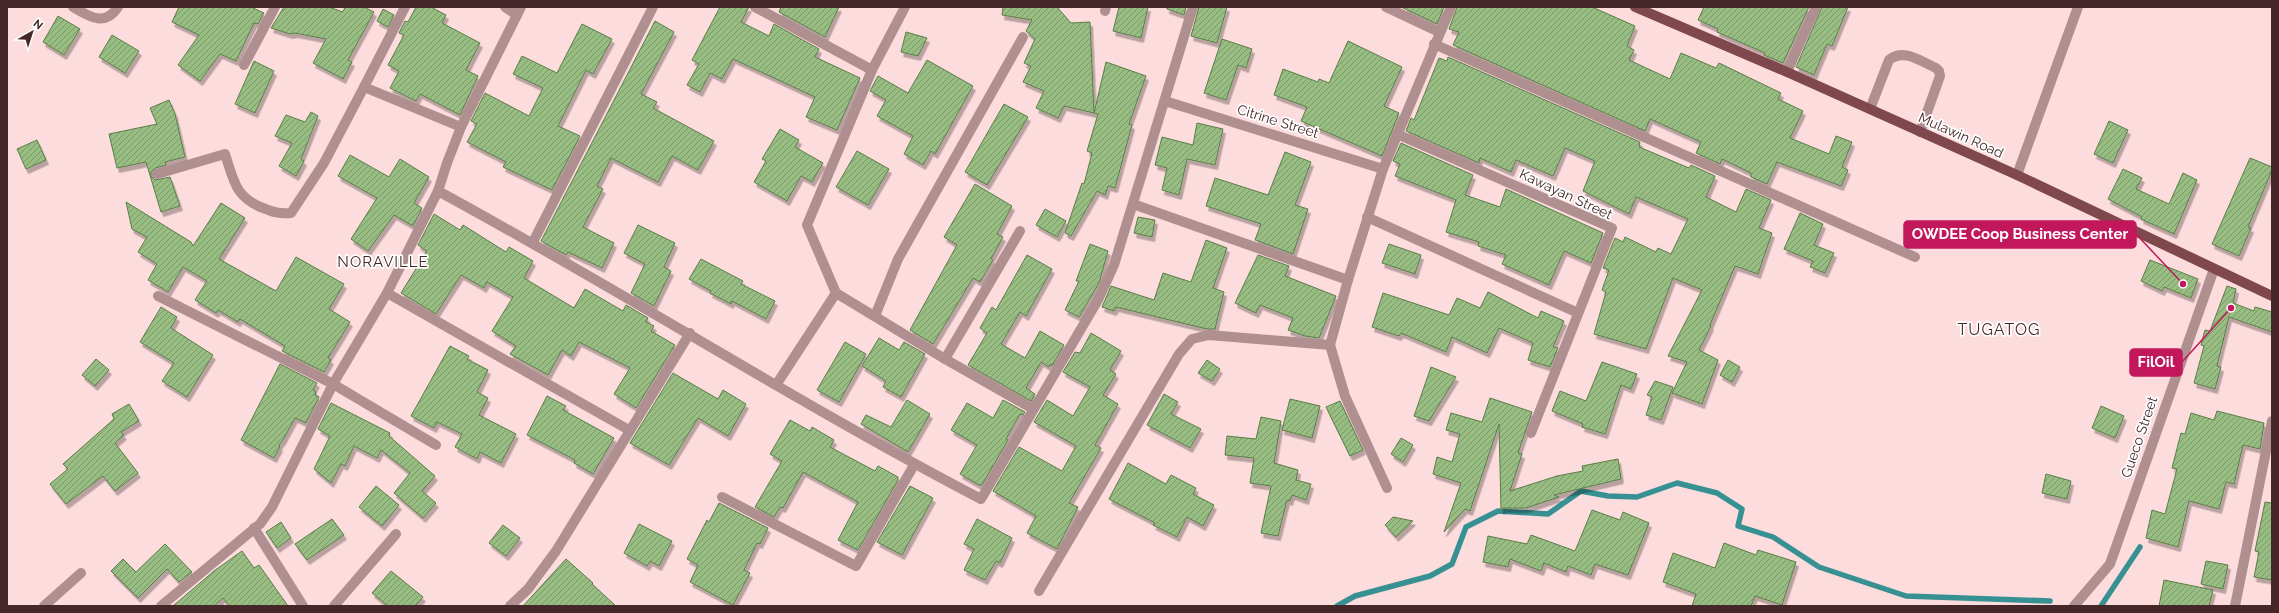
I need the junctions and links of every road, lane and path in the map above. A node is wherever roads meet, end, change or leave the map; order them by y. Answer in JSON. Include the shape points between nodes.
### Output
{"nodes":[{"id":1,"x":73,"y":7,"type":"edge"},
{"id":2,"x":118,"y":7,"type":"edge"},
{"id":3,"x":275,"y":7,"type":"edge"},
{"id":4,"x":405,"y":7,"type":"edge"},
{"id":5,"x":504,"y":7,"type":"edge"},
{"id":6,"x":653,"y":7,"type":"edge"},
{"id":7,"x":755,"y":7,"type":"edge"},
{"id":8,"x":905,"y":7,"type":"edge"},
{"id":9,"x":1193,"y":7,"type":"edge"},
{"id":10,"x":1386,"y":7,"type":"edge"},
{"id":11,"x":1451,"y":7,"type":"edge"},
{"id":12,"x":1635,"y":7,"type":"edge"},
{"id":13,"x":1816,"y":7,"type":"edge"},
{"id":14,"x":2078,"y":7,"type":"edge"},
{"id":15,"x":519,"y":11,"type":"edge"},
{"id":16,"x":1439,"y":32,"type":"junction"},
{"id":17,"x":1023,"y":38,"type":"dead end"},
{"id":18,"x":1434,"y":44,"type":"junction"},
{"id":19,"x":244,"y":65,"type":"dead end"},
{"id":20,"x":872,"y":70,"type":"junction"},
{"id":21,"x":1787,"y":72,"type":"junction"},
{"id":22,"x":364,"y":87,"type":"junction"},
{"id":23,"x":1165,"y":101,"type":"junction"},
{"id":24,"x":1870,"y":109,"type":"junction"},
{"id":25,"x":461,"y":127,"type":"junction"},
{"id":26,"x":1920,"y":132,"type":"junction"},
{"id":27,"x":1397,"y":134,"type":"junction"},
{"id":28,"x":1383,"y":169,"type":"junction"},
{"id":29,"x":157,"y":174,"type":"dead end"},
{"id":30,"x":2017,"y":175,"type":"junction"},
{"id":31,"x":438,"y":191,"type":"junction"},
{"id":32,"x":1133,"y":204,"type":"junction"},
{"id":33,"x":1367,"y":217,"type":"junction"},
{"id":34,"x":1020,"y":231,"type":"dead end"},
{"id":35,"x":533,"y":242,"type":"junction"},
{"id":36,"x":1915,"y":257,"type":"dead end"},
{"id":37,"x":2214,"y":269,"type":"junction"},
{"id":38,"x":1348,"y":280,"type":"junction"},
{"id":39,"x":387,"y":293,"type":"junction"},
{"id":40,"x":836,"y":293,"type":"junction"},
{"id":41,"x":158,"y":296,"type":"dead end"},
{"id":42,"x":2272,"y":296,"type":"edge"},
{"id":43,"x":1578,"y":313,"type":"junction"},
{"id":44,"x":875,"y":316,"type":"junction"},
{"id":45,"x":690,"y":333,"type":"junction"},
{"id":46,"x":1330,"y":345,"type":"junction"},
{"id":47,"x":945,"y":359,"type":"junction"},
{"id":48,"x":333,"y":384,"type":"junction"},
{"id":49,"x":776,"y":385,"type":"junction"},
{"id":50,"x":1033,"y":409,"type":"junction"},
{"id":51,"x":2272,"y":421,"type":"edge"},
{"id":52,"x":629,"y":430,"type":"junction"},
{"id":53,"x":1531,"y":433,"type":"dead end"},
{"id":54,"x":436,"y":445,"type":"dead end"},
{"id":55,"x":914,"y":465,"type":"junction"},
{"id":56,"x":1387,"y":488,"type":"dead end"},
{"id":57,"x":722,"y":497,"type":"dead end"},
{"id":58,"x":254,"y":528,"type":"junction"},
{"id":59,"x":396,"y":534,"type":"dead end"},
{"id":60,"x":81,"y":573,"type":"dead end"},
{"id":61,"x":1039,"y":591,"type":"dead end"},
{"id":62,"x":44,"y":606,"type":"edge"},
{"id":63,"x":161,"y":606,"type":"edge"},
{"id":64,"x":303,"y":606,"type":"edge"},
{"id":65,"x":334,"y":606,"type":"edge"},
{"id":66,"x":510,"y":606,"type":"edge"},
{"id":67,"x":2074,"y":606,"type":"edge"},
{"id":68,"x":2235,"y":606,"type":"edge"}],
"edges":[{"from":1,"to":2,"type":"street","via":[[93,19],[104,20]]},
{"from":3,"to":19,"type":"street"},
{"from":4,"to":22,"type":"street"},
{"from":5,"to":15,"type":"street"},
{"from":6,"to":35,"type":"street"},
{"from":7,"to":20,"type":"street"},
{"from":8,"to":20,"type":"street"},
{"from":9,"to":23,"type":"street"},
{"from":10,"to":16,"type":"street"},
{"from":11,"to":16,"type":"street"},
{"from":12,"to":21,"type":"main road","name":"Mulawin Road"},
{"from":13,"to":21,"type":"street"},
{"from":14,"to":30,"type":"street"},
{"from":15,"to":25,"type":"street"},
{"from":16,"to":18,"type":"street"},
{"from":17,"to":44,"type":"street","via":[[898,260]]},
{"from":18,"to":27,"type":"street"},
{"from":18,"to":36,"type":"street"},
{"from":20,"to":40,"type":"street","via":[[806,225]]},
{"from":21,"to":24,"type":"main road","name":"Mulawin Road"},
{"from":22,"to":25,"type":"street"},
{"from":22,"to":29,"type":"street","via":[[324,163],[291,213],[278,214],[251,204],[240,195],[225,154]]},
{"from":23,"to":28,"type":"street","name":"Citrine Street"},
{"from":23,"to":32,"type":"street"},
{"from":24,"to":26,"type":"main road","name":"Mulawin Road"},
{"from":24,"to":26,"type":"street","via":[[1889,60],[1895,55],[1904,54],[1936,68],[1940,76]]},
{"from":25,"to":31,"type":"street"},
{"from":26,"to":30,"type":"main road","name":"Mulawin Road"},
{"from":27,"to":28,"type":"street"},
{"from":27,"to":43,"type":"street","name":"Kawayan Street","via":[[1612,228]]},
{"from":28,"to":33,"type":"street"},
{"from":30,"to":37,"type":"main road","name":"Mulawin Road"},
{"from":31,"to":35,"type":"street"},
{"from":31,"to":39,"type":"street"},
{"from":32,"to":38,"type":"street"},
{"from":32,"to":50,"type":"street","via":[[1114,265],[1098,300]]},
{"from":33,"to":38,"type":"street"},
{"from":33,"to":43,"type":"street"},
{"from":34,"to":47,"type":"street"},
{"from":35,"to":45,"type":"street"},
{"from":37,"to":42,"type":"main road","name":"Mulawin Road"},
{"from":37,"to":67,"type":"street","name":"Gueco Street","via":[[2110,564]]},
{"from":38,"to":46,"type":"street"},
{"from":39,"to":48,"type":"street"},
{"from":39,"to":52,"type":"street"},
{"from":40,"to":44,"type":"street"},
{"from":40,"to":49,"type":"street"},
{"from":41,"to":48,"type":"street"},
{"from":43,"to":53,"type":"street","name":"Kawayan Street"},
{"from":44,"to":47,"type":"street"},
{"from":45,"to":49,"type":"street"},
{"from":45,"to":52,"type":"street"},
{"from":46,"to":56,"type":"street","via":[[1345,396]]},
{"from":46,"to":61,"type":"street","via":[[1209,335],[1192,339],[1179,354]]},
{"from":47,"to":50,"type":"street"},
{"from":48,"to":54,"type":"street"},
{"from":48,"to":58,"type":"street","via":[[272,506]]},
{"from":49,"to":55,"type":"street"},
{"from":50,"to":55,"type":"street","via":[[981,500]]},
{"from":51,"to":68,"type":"street"},
{"from":52,"to":66,"type":"street","via":[[556,551],[528,589]]},
{"from":55,"to":57,"type":"street","via":[[856,566]]},
{"from":58,"to":63,"type":"street"},
{"from":58,"to":64,"type":"street"},
{"from":59,"to":65,"type":"street"},
{"from":60,"to":62,"type":"street"}]}
